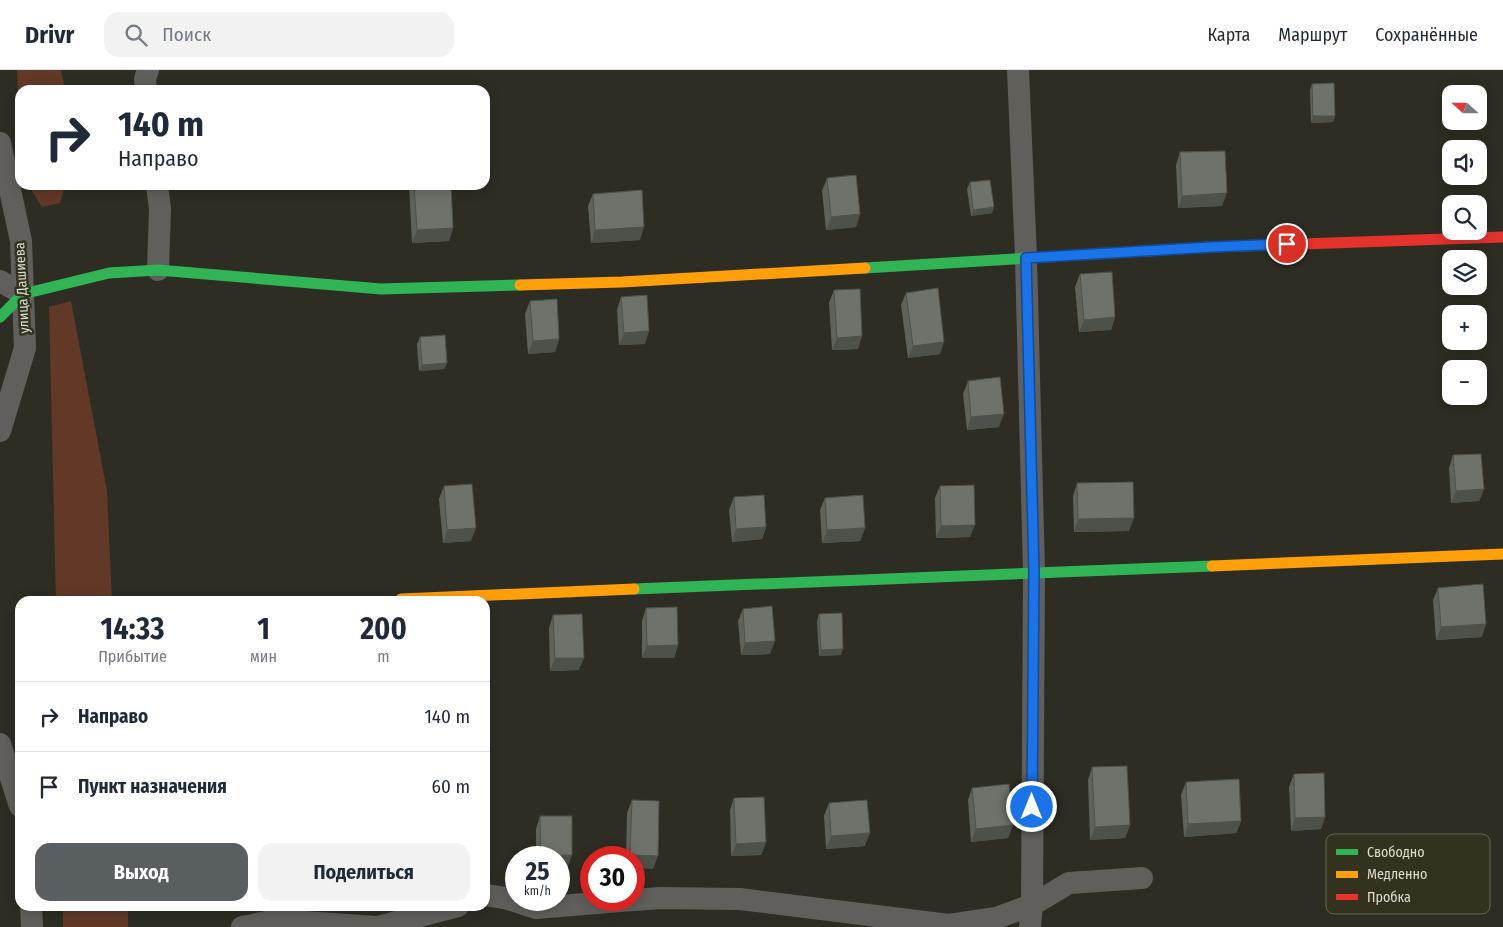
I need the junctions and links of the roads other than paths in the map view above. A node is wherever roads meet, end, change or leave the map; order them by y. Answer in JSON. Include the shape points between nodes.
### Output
{"nodes":[{"id":1,"x":148,"y":70,"type":"edge"},
{"id":2,"x":1018,"y":70,"type":"edge"},
{"id":3,"x":146,"y":85,"type":"edge"},
{"id":4,"x":0,"y":143,"type":"edge"},
{"id":5,"x":158,"y":190,"type":"edge"},
{"id":6,"x":1503,"y":236,"type":"edge"},
{"id":7,"x":1026,"y":258,"type":"junction"},
{"id":8,"x":158,"y":270,"type":"junction"},
{"id":9,"x":0,"y":282,"type":"edge"},
{"id":10,"x":23,"y":294,"type":"junction"},
{"id":11,"x":0,"y":317,"type":"edge"},
{"id":12,"x":0,"y":431,"type":"edge"},
{"id":13,"x":1503,"y":554,"type":"edge"},
{"id":14,"x":1034,"y":572,"type":"junction"},
{"id":15,"x":471,"y":596,"type":"edge"},
{"id":16,"x":0,"y":744,"type":"edge"},
{"id":17,"x":15,"y":790,"type":"edge"},
{"id":18,"x":1142,"y":878,"type":"dead end"},
{"id":19,"x":490,"y":896,"type":"edge"},
{"id":20,"x":645,"y":899,"type":"edge"},
{"id":21,"x":580,"y":904,"type":"edge"},
{"id":22,"x":1032,"y":905,"type":"junction"},
{"id":23,"x":31,"y":911,"type":"edge"},
{"id":24,"x":439,"y":911,"type":"edge"},
{"id":25,"x":277,"y":918,"type":"edge"},
{"id":26,"x":32,"y":927,"type":"edge"},
{"id":27,"x":242,"y":927,"type":"edge"},
{"id":28,"x":377,"y":927,"type":"edge"},
{"id":29,"x":1030,"y":927,"type":"edge"}],
"edges":[{"from":1,"to":3,"type":"street"},
{"from":2,"to":7,"type":"street"},
{"from":4,"to":10,"type":"street","name":"улица Дашиева","via":[[21,240]]},
{"from":5,"to":8,"type":"street"},
{"from":6,"to":7,"type":"street"},
{"from":7,"to":8,"type":"street","via":[[622,282],[382,289]]},
{"from":7,"to":14,"type":"street"},
{"from":8,"to":10,"type":"street","via":[[109,273]]},
{"from":9,"to":10,"type":"street"},
{"from":10,"to":11,"type":"street"},
{"from":10,"to":12,"type":"street","name":"улица Дашиева","via":[[25,348]]},
{"from":13,"to":14,"type":"street"},
{"from":14,"to":15,"type":"street"},
{"from":14,"to":22,"type":"street"},
{"from":16,"to":17,"type":"street"},
{"from":18,"to":22,"type":"street","via":[[1069,883]]},
{"from":19,"to":21,"type":"street","via":[[536,908]]},
{"from":20,"to":22,"type":"street","via":[[740,899],[949,925],[996,918]]},
{"from":22,"to":29,"type":"street"},
{"from":23,"to":26,"type":"street"},
{"from":24,"to":28,"type":"street"},
{"from":25,"to":27,"type":"street"},
{"from":25,"to":28,"type":"street"}]}
